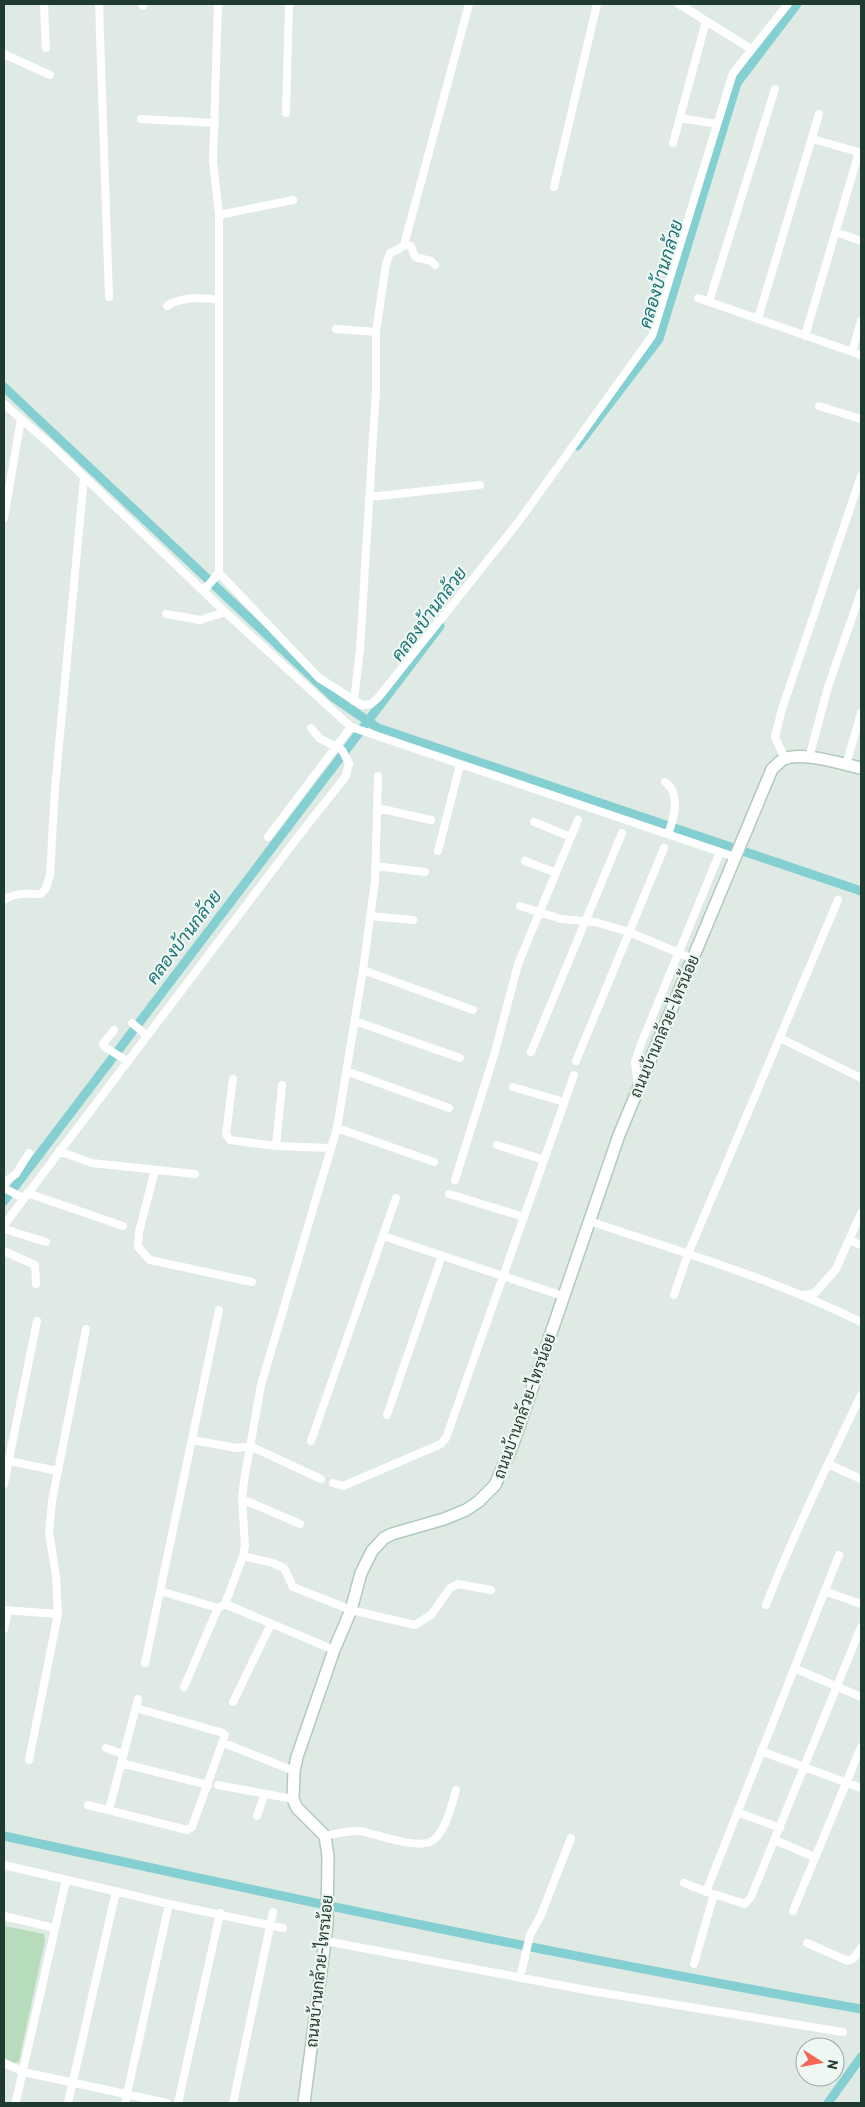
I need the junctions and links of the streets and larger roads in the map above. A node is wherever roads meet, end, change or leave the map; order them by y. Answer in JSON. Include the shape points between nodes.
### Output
{"nodes":[{"id":1,"x":44,"y":4,"type":"edge"},
{"id":2,"x":99,"y":4,"type":"edge"},
{"id":3,"x":218,"y":4,"type":"edge"},
{"id":4,"x":289,"y":4,"type":"edge"},
{"id":5,"x":469,"y":4,"type":"edge"},
{"id":6,"x":597,"y":4,"type":"edge"},
{"id":7,"x":679,"y":4,"type":"edge"},
{"id":8,"x":788,"y":4,"type":"edge"},
{"id":9,"x":706,"y":21,"type":"junction"},
{"id":10,"x":46,"y":48,"type":"dead end"},
{"id":11,"x":751,"y":49,"type":"junction"},
{"id":12,"x":4,"y":54,"type":"edge"},
{"id":13,"x":50,"y":75,"type":"dead end"},
{"id":14,"x":775,"y":89,"type":"dead end"},
{"id":15,"x":286,"y":113,"type":"dead end"},
{"id":16,"x":819,"y":114,"type":"dead end"},
{"id":17,"x":680,"y":118,"type":"junction"},
{"id":18,"x":141,"y":119,"type":"dead end"},
{"id":19,"x":215,"y":123,"type":"junction"},
{"id":20,"x":717,"y":124,"type":"junction"},
{"id":21,"x":812,"y":139,"type":"junction"},
{"id":22,"x":673,"y":143,"type":"dead end"},
{"id":23,"x":554,"y":188,"type":"dead end"},
{"id":24,"x":293,"y":200,"type":"dead end"},
{"id":25,"x":219,"y":214,"type":"junction"},
{"id":26,"x":836,"y":232,"type":"junction"},
{"id":27,"x":861,"y":242,"type":"edge"},
{"id":28,"x":404,"y":245,"type":"junction"},
{"id":29,"x":435,"y":265,"type":"dead end"},
{"id":30,"x":109,"y":297,"type":"dead end"},
{"id":31,"x":698,"y":298,"type":"dead end"},
{"id":32,"x":218,"y":299,"type":"junction"},
{"id":33,"x":709,"y":302,"type":"junction"},
{"id":34,"x":166,"y":306,"type":"dead end"},
{"id":35,"x":758,"y":319,"type":"junction"},
{"id":36,"x":861,"y":321,"type":"edge"},
{"id":37,"x":336,"y":329,"type":"dead end"},
{"id":38,"x":376,"y":332,"type":"junction"},
{"id":39,"x":805,"y":336,"type":"junction"},
{"id":40,"x":852,"y":352,"type":"junction"},
{"id":41,"x":861,"y":355,"type":"edge"},
{"id":42,"x":4,"y":404,"type":"edge"},
{"id":43,"x":820,"y":406,"type":"dead end"},
{"id":44,"x":21,"y":419,"type":"junction"},
{"id":45,"x":861,"y":419,"type":"edge"},
{"id":46,"x":861,"y":476,"type":"edge"},
{"id":47,"x":84,"y":477,"type":"junction"},
{"id":48,"x":480,"y":485,"type":"dead end"},
{"id":49,"x":369,"y":497,"type":"junction"},
{"id":50,"x":4,"y":518,"type":"edge"},
{"id":51,"x":217,"y":575,"type":"junction"},
{"id":52,"x":205,"y":588,"type":"junction"},
{"id":53,"x":861,"y":592,"type":"edge"},
{"id":54,"x":225,"y":612,"type":"junction"},
{"id":55,"x":166,"y":614,"type":"dead end"},
{"id":56,"x":354,"y":701,"type":"junction"},
{"id":57,"x":861,"y":713,"type":"edge"},
{"id":58,"x":311,"y":728,"type":"dead end"},
{"id":59,"x":354,"y":728,"type":"junction"},
{"id":60,"x":339,"y":749,"type":"junction"},
{"id":61,"x":784,"y":758,"type":"junction"},
{"id":62,"x":809,"y":758,"type":"junction"},
{"id":63,"x":460,"y":765,"type":"junction"},
{"id":64,"x":846,"y":765,"type":"junction"},
{"id":65,"x":861,"y":768,"type":"edge"},
{"id":66,"x":378,"y":776,"type":"dead end"},
{"id":67,"x":666,"y":782,"type":"dead end"},
{"id":68,"x":377,"y":808,"type":"junction"},
{"id":69,"x":431,"y":820,"type":"dead end"},
{"id":70,"x":578,"y":820,"type":"dead end"},
{"id":71,"x":534,"y":822,"type":"dead end"},
{"id":72,"x":622,"y":833,"type":"dead end"},
{"id":73,"x":669,"y":833,"type":"junction"},
{"id":74,"x":268,"y":837,"type":"dead end"},
{"id":75,"x":571,"y":837,"type":"junction"},
{"id":76,"x":664,"y":848,"type":"dead end"},
{"id":77,"x":438,"y":851,"type":"dead end"},
{"id":78,"x":720,"y":852,"type":"junction"},
{"id":79,"x":737,"y":852,"type":"junction"},
{"id":80,"x":525,"y":862,"type":"dead end"},
{"id":81,"x":375,"y":866,"type":"junction"},
{"id":82,"x":425,"y":872,"type":"dead end"},
{"id":83,"x":556,"y":873,"type":"junction"},
{"id":84,"x":4,"y":900,"type":"edge"},
{"id":85,"x":838,"y":900,"type":"dead end"},
{"id":86,"x":520,"y":906,"type":"dead end"},
{"id":87,"x":540,"y":912,"type":"junction"},
{"id":88,"x":370,"y":916,"type":"junction"},
{"id":89,"x":414,"y":920,"type":"dead end"},
{"id":90,"x":585,"y":921,"type":"junction"},
{"id":91,"x":629,"y":932,"type":"junction"},
{"id":92,"x":677,"y":953,"type":"junction"},
{"id":93,"x":693,"y":959,"type":"junction"},
{"id":94,"x":363,"y":970,"type":"junction"},
{"id":95,"x":474,"y":1010,"type":"dead end"},
{"id":96,"x":355,"y":1021,"type":"junction"},
{"id":97,"x":133,"y":1024,"type":"dead end"},
{"id":98,"x":114,"y":1030,"type":"dead end"},
{"id":99,"x":145,"y":1035,"type":"junction"},
{"id":100,"x":780,"y":1038,"type":"junction"},
{"id":101,"x":531,"y":1052,"type":"dead end"},
{"id":102,"x":460,"y":1058,"type":"dead end"},
{"id":103,"x":125,"y":1060,"type":"junction"},
{"id":104,"x":576,"y":1061,"type":"dead end"},
{"id":105,"x":346,"y":1072,"type":"junction"},
{"id":106,"x":574,"y":1075,"type":"dead end"},
{"id":107,"x":861,"y":1078,"type":"edge"},
{"id":108,"x":233,"y":1079,"type":"dead end"},
{"id":109,"x":282,"y":1085,"type":"dead end"},
{"id":110,"x":513,"y":1086,"type":"dead end"},
{"id":111,"x":638,"y":1088,"type":"junction"},
{"id":112,"x":564,"y":1102,"type":"junction"},
{"id":113,"x":448,"y":1108,"type":"dead end"},
{"id":114,"x":337,"y":1128,"type":"junction"},
{"id":115,"x":276,"y":1146,"type":"junction"},
{"id":116,"x":497,"y":1146,"type":"dead end"},
{"id":117,"x":331,"y":1148,"type":"junction"},
{"id":118,"x":59,"y":1151,"type":"junction"},
{"id":119,"x":29,"y":1153,"type":"dead end"},
{"id":120,"x":544,"y":1160,"type":"junction"},
{"id":121,"x":434,"y":1162,"type":"dead end"},
{"id":122,"x":154,"y":1170,"type":"junction"},
{"id":123,"x":195,"y":1174,"type":"dead end"},
{"id":124,"x":455,"y":1180,"type":"dead end"},
{"id":125,"x":449,"y":1194,"type":"dead end"},
{"id":126,"x":22,"y":1195,"type":"junction"},
{"id":127,"x":396,"y":1198,"type":"dead end"},
{"id":128,"x":861,"y":1213,"type":"edge"},
{"id":129,"x":524,"y":1217,"type":"junction"},
{"id":130,"x":589,"y":1221,"type":"junction"},
{"id":131,"x":4,"y":1225,"type":"edge"},
{"id":132,"x":123,"y":1226,"type":"dead end"},
{"id":133,"x":4,"y":1229,"type":"edge"},
{"id":134,"x":383,"y":1236,"type":"junction"},
{"id":135,"x":849,"y":1240,"type":"junction"},
{"id":136,"x":46,"y":1242,"type":"dead end"},
{"id":137,"x":861,"y":1245,"type":"edge"},
{"id":138,"x":4,"y":1251,"type":"edge"},
{"id":139,"x":688,"y":1254,"type":"junction"},
{"id":140,"x":442,"y":1255,"type":"junction"},
{"id":141,"x":503,"y":1276,"type":"junction"},
{"id":142,"x":252,"y":1282,"type":"dead end"},
{"id":143,"x":36,"y":1284,"type":"dead end"},
{"id":144,"x":674,"y":1295,"type":"dead end"},
{"id":145,"x":804,"y":1295,"type":"junction"},
{"id":146,"x":563,"y":1296,"type":"junction"},
{"id":147,"x":219,"y":1310,"type":"dead end"},
{"id":148,"x":37,"y":1321,"type":"dead end"},
{"id":149,"x":861,"y":1322,"type":"edge"},
{"id":150,"x":86,"y":1329,"type":"dead end"},
{"id":151,"x":861,"y":1395,"type":"edge"},
{"id":152,"x":858,"y":1412,"type":"edge"},
{"id":153,"x":387,"y":1414,"type":"dead end"},
{"id":154,"x":192,"y":1440,"type":"junction"},
{"id":155,"x":311,"y":1441,"type":"dead end"},
{"id":156,"x":250,"y":1446,"type":"junction"},
{"id":157,"x":6,"y":1460,"type":"edge"},
{"id":158,"x":828,"y":1464,"type":"junction"},
{"id":159,"x":58,"y":1471,"type":"junction"},
{"id":160,"x":321,"y":1479,"type":"dead end"},
{"id":161,"x":861,"y":1479,"type":"edge"},
{"id":162,"x":334,"y":1483,"type":"dead end"},
{"id":163,"x":4,"y":1484,"type":"edge"},
{"id":164,"x":242,"y":1499,"type":"junction"},
{"id":165,"x":300,"y":1524,"type":"dead end"},
{"id":166,"x":838,"y":1555,"type":"dead end"},
{"id":167,"x":243,"y":1556,"type":"junction"},
{"id":168,"x":491,"y":1590,"type":"dead end"},
{"id":169,"x":824,"y":1590,"type":"junction"},
{"id":170,"x":160,"y":1591,"type":"junction"},
{"id":171,"x":861,"y":1594,"type":"edge"},
{"id":172,"x":860,"y":1604,"type":"edge"},
{"id":173,"x":766,"y":1605,"type":"dead end"},
{"id":174,"x":221,"y":1606,"type":"junction"},
{"id":175,"x":6,"y":1610,"type":"edge"},
{"id":176,"x":351,"y":1610,"type":"junction"},
{"id":177,"x":58,"y":1614,"type":"junction"},
{"id":178,"x":272,"y":1624,"type":"junction"},
{"id":179,"x":861,"y":1627,"type":"edge"},
{"id":180,"x":4,"y":1629,"type":"edge"},
{"id":181,"x":334,"y":1650,"type":"junction"},
{"id":182,"x":145,"y":1663,"type":"dead end"},
{"id":183,"x":794,"y":1668,"type":"junction"},
{"id":184,"x":184,"y":1686,"type":"dead end"},
{"id":185,"x":838,"y":1686,"type":"junction"},
{"id":186,"x":861,"y":1697,"type":"edge"},
{"id":187,"x":138,"y":1699,"type":"dead end"},
{"id":188,"x":233,"y":1702,"type":"dead end"},
{"id":189,"x":136,"y":1708,"type":"junction"},
{"id":190,"x":224,"y":1743,"type":"junction"},
{"id":191,"x":861,"y":1747,"type":"edge"},
{"id":192,"x":106,"y":1748,"type":"dead end"},
{"id":193,"x":761,"y":1751,"type":"junction"},
{"id":194,"x":123,"y":1754,"type":"junction"},
{"id":195,"x":29,"y":1760,"type":"dead end"},
{"id":196,"x":121,"y":1763,"type":"junction"},
{"id":197,"x":805,"y":1767,"type":"junction"},
{"id":198,"x":294,"y":1771,"type":"junction"},
{"id":199,"x":847,"y":1783,"type":"junction"},
{"id":200,"x":208,"y":1785,"type":"junction"},
{"id":201,"x":218,"y":1785,"type":"dead end"},
{"id":202,"x":861,"y":1788,"type":"edge"},
{"id":203,"x":456,"y":1790,"type":"dead end"},
{"id":204,"x":265,"y":1794,"type":"junction"},
{"id":205,"x":293,"y":1799,"type":"junction"},
{"id":206,"x":88,"y":1805,"type":"dead end"},
{"id":207,"x":109,"y":1810,"type":"junction"},
{"id":208,"x":737,"y":1812,"type":"junction"},
{"id":209,"x":257,"y":1816,"type":"dead end"},
{"id":210,"x":780,"y":1828,"type":"junction"},
{"id":211,"x":326,"y":1836,"type":"junction"},
{"id":212,"x":570,"y":1838,"type":"dead end"},
{"id":213,"x":775,"y":1840,"type":"junction"},
{"id":214,"x":814,"y":1857,"type":"junction"},
{"id":215,"x":4,"y":1865,"type":"edge"},
{"id":216,"x":66,"y":1880,"type":"junction"},
{"id":217,"x":684,"y":1884,"type":"dead end"},
{"id":218,"x":116,"y":1891,"type":"junction"},
{"id":219,"x":706,"y":1892,"type":"junction"},
{"id":220,"x":714,"y":1894,"type":"junction"},
{"id":221,"x":169,"y":1904,"type":"junction"},
{"id":222,"x":793,"y":1910,"type":"dead end"},
{"id":223,"x":273,"y":1912,"type":"dead end"},
{"id":224,"x":220,"y":1913,"type":"junction"},
{"id":225,"x":4,"y":1916,"type":"edge"},
{"id":226,"x":272,"y":1925,"type":"junction"},
{"id":227,"x":54,"y":1928,"type":"junction"},
{"id":228,"x":284,"y":1928,"type":"dead end"},
{"id":229,"x":325,"y":1941,"type":"junction"},
{"id":230,"x":807,"y":1944,"type":"dead end"},
{"id":231,"x":861,"y":1948,"type":"edge"},
{"id":232,"x":694,"y":1964,"type":"dead end"},
{"id":233,"x":520,"y":1978,"type":"junction"},
{"id":234,"x":844,"y":2032,"type":"dead end"},
{"id":235,"x":4,"y":2063,"type":"edge"},
{"id":236,"x":24,"y":2072,"type":"junction"},
{"id":237,"x":73,"y":2083,"type":"junction"},
{"id":238,"x":126,"y":2100,"type":"edge"},
{"id":239,"x":16,"y":2101,"type":"dead end"},
{"id":240,"x":68,"y":2103,"type":"edge"},
{"id":241,"x":166,"y":2103,"type":"edge"},
{"id":242,"x":178,"y":2103,"type":"edge"},
{"id":243,"x":233,"y":2103,"type":"edge"},
{"id":244,"x":304,"y":2103,"type":"edge"}],
"edges":[{"from":1,"to":10,"type":"street"},
{"from":2,"to":30,"type":"street"},
{"from":3,"to":19,"type":"street"},
{"from":4,"to":15,"type":"street"},
{"from":5,"to":28,"type":"street"},
{"from":6,"to":23,"type":"street"},
{"from":7,"to":9,"type":"street"},
{"from":8,"to":11,"type":"street"},
{"from":9,"to":11,"type":"street"},
{"from":9,"to":17,"type":"street"},
{"from":11,"to":20,"type":"street","via":[[733,73]]},
{"from":12,"to":13,"type":"street"},
{"from":14,"to":33,"type":"street"},
{"from":16,"to":21,"type":"street"},
{"from":17,"to":20,"type":"street"},
{"from":17,"to":22,"type":"street"},
{"from":18,"to":19,"type":"street"},
{"from":19,"to":25,"type":"street","via":[[213,161]]},
{"from":20,"to":56,"type":"street","via":[[652,336],[519,521],[378,698],[371,704],[362,705]]},
{"from":21,"to":26,"type":"street","via":[[859,152]]},
{"from":21,"to":35,"type":"street"},
{"from":24,"to":25,"type":"street"},
{"from":25,"to":32,"type":"street"},
{"from":26,"to":27,"type":"street"},
{"from":26,"to":39,"type":"street"},
{"from":28,"to":29,"type":"street","via":[[411,246],[415,257]]},
{"from":28,"to":38,"type":"street","via":[[387,258]]},
{"from":31,"to":33,"type":"street"},
{"from":32,"to":34,"type":"street","via":[[186,298]]},
{"from":32,"to":51,"type":"street"},
{"from":33,"to":35,"type":"street"},
{"from":35,"to":39,"type":"street"},
{"from":36,"to":40,"type":"street"},
{"from":37,"to":38,"type":"street"},
{"from":38,"to":49,"type":"street"},
{"from":39,"to":40,"type":"street"},
{"from":40,"to":41,"type":"street"},
{"from":42,"to":44,"type":"street"},
{"from":43,"to":45,"type":"street"},
{"from":44,"to":47,"type":"street"},
{"from":44,"to":50,"type":"street"},
{"from":46,"to":61,"type":"street","via":[[782,709],[775,737]]},
{"from":47,"to":52,"type":"street"},
{"from":47,"to":84,"type":"street","via":[[50,876],[41,894],[16,894]]},
{"from":48,"to":49,"type":"street"},
{"from":49,"to":56,"type":"street"},
{"from":51,"to":52,"type":"street"},
{"from":51,"to":56,"type":"street","via":[[319,678]]},
{"from":52,"to":54,"type":"street"},
{"from":53,"to":62,"type":"street","via":[[828,687]]},
{"from":54,"to":55,"type":"street","via":[[200,620]]},
{"from":54,"to":59,"type":"street"},
{"from":57,"to":64,"type":"street"},
{"from":58,"to":60,"type":"street","via":[[319,738]]},
{"from":59,"to":60,"type":"street"},
{"from":59,"to":63,"type":"street"},
{"from":60,"to":74,"type":"street"},
{"from":60,"to":99,"type":"street","via":[[349,763],[346,776]]},
{"from":61,"to":62,"type":"street"},
{"from":61,"to":79,"type":"street","name":"ถนนบ้านกล้วย-ไทรน้อย","via":[[772,769]]},
{"from":62,"to":64,"type":"street"},
{"from":63,"to":73,"type":"street"},
{"from":63,"to":77,"type":"street"},
{"from":64,"to":65,"type":"street"},
{"from":66,"to":68,"type":"street"},
{"from":67,"to":73,"type":"street","via":[[675,795]]},
{"from":68,"to":69,"type":"street"},
{"from":68,"to":81,"type":"street"},
{"from":70,"to":75,"type":"street"},
{"from":71,"to":75,"type":"street"},
{"from":72,"to":90,"type":"street"},
{"from":73,"to":78,"type":"street"},
{"from":75,"to":83,"type":"street"},
{"from":76,"to":91,"type":"street"},
{"from":78,"to":79,"type":"street"},
{"from":78,"to":92,"type":"street"},
{"from":79,"to":93,"type":"street","name":"ถนนบ้านกล้วย-ไทรน้อย"},
{"from":80,"to":83,"type":"street"},
{"from":81,"to":82,"type":"street"},
{"from":81,"to":88,"type":"street"},
{"from":83,"to":87,"type":"street"},
{"from":85,"to":100,"type":"street"},
{"from":86,"to":87,"type":"street"},
{"from":87,"to":90,"type":"street","via":[[561,919]]},
{"from":87,"to":124,"type":"street","via":[[518,964],[495,1052]]},
{"from":88,"to":89,"type":"street"},
{"from":88,"to":94,"type":"street"},
{"from":90,"to":91,"type":"street"},
{"from":90,"to":101,"type":"street"},
{"from":91,"to":92,"type":"street"},
{"from":91,"to":104,"type":"street"},
{"from":92,"to":93,"type":"street"},
{"from":92,"to":111,"type":"street","via":[[635,1062]]},
{"from":93,"to":111,"type":"street","name":"ถนนบ้านกล้วย-ไทรน้อย"},
{"from":94,"to":95,"type":"street"},
{"from":94,"to":96,"type":"street"},
{"from":96,"to":102,"type":"street"},
{"from":96,"to":105,"type":"street"},
{"from":97,"to":99,"type":"street"},
{"from":98,"to":103,"type":"street","via":[[103,1041],[105,1047]]},
{"from":99,"to":103,"type":"street"},
{"from":100,"to":107,"type":"street"},
{"from":100,"to":139,"type":"street"},
{"from":103,"to":118,"type":"street"},
{"from":105,"to":113,"type":"street"},
{"from":105,"to":114,"type":"street"},
{"from":106,"to":112,"type":"street"},
{"from":108,"to":115,"type":"street","via":[[227,1137]]},
{"from":109,"to":115,"type":"street"},
{"from":110,"to":112,"type":"street"},
{"from":111,"to":130,"type":"street","name":"ถนนบ้านกล้วย-ไทรน้อย"},
{"from":112,"to":120,"type":"street"},
{"from":114,"to":117,"type":"street"},
{"from":114,"to":121,"type":"street"},
{"from":115,"to":117,"type":"street"},
{"from":116,"to":120,"type":"street"},
{"from":117,"to":156,"type":"street","via":[[261,1385]]},
{"from":118,"to":122,"type":"street","via":[[92,1163]]},
{"from":118,"to":126,"type":"street"},
{"from":119,"to":126,"type":"street","via":[[4,1186]]},
{"from":120,"to":129,"type":"street"},
{"from":122,"to":123,"type":"street"},
{"from":122,"to":142,"type":"street","via":[[139,1232],[138,1247],[142,1253],[150,1260]]},
{"from":125,"to":129,"type":"street"},
{"from":126,"to":131,"type":"street"},
{"from":126,"to":132,"type":"street"},
{"from":127,"to":134,"type":"street"},
{"from":128,"to":135,"type":"street"},
{"from":129,"to":141,"type":"street"},
{"from":130,"to":139,"type":"street"},
{"from":130,"to":146,"type":"street","name":"ถนนบ้านกล้วย-ไทรน้อย"},
{"from":133,"to":136,"type":"street"},
{"from":134,"to":140,"type":"street"},
{"from":134,"to":155,"type":"street"},
{"from":135,"to":137,"type":"street"},
{"from":135,"to":145,"type":"street","via":[[836,1269],[824,1285],[815,1293]]},
{"from":138,"to":143,"type":"street","via":[[35,1265]]},
{"from":139,"to":144,"type":"street"},
{"from":139,"to":145,"type":"street"},
{"from":140,"to":141,"type":"street"},
{"from":140,"to":153,"type":"street"},
{"from":141,"to":146,"type":"street"},
{"from":141,"to":162,"type":"street","via":[[444,1441],[343,1486]]},
{"from":145,"to":149,"type":"street"},
{"from":146,"to":176,"type":"street","name":"ถนนบ้านกล้วย-ไทรน้อย","via":[[513,1444],[495,1485],[466,1510],[384,1538],[366,1561]]},
{"from":147,"to":154,"type":"street"},
{"from":148,"to":157,"type":"street"},
{"from":150,"to":159,"type":"street"},
{"from":151,"to":152,"type":"street"},
{"from":152,"to":158,"type":"street"},
{"from":154,"to":156,"type":"street","via":[[237,1448]]},
{"from":154,"to":170,"type":"street"},
{"from":156,"to":160,"type":"street"},
{"from":156,"to":164,"type":"street"},
{"from":157,"to":159,"type":"street"},
{"from":157,"to":163,"type":"street"},
{"from":158,"to":161,"type":"street"},
{"from":158,"to":173,"type":"street"},
{"from":159,"to":177,"type":"street","via":[[49,1532]]},
{"from":164,"to":165,"type":"street"},
{"from":164,"to":167,"type":"street"},
{"from":166,"to":169,"type":"street"},
{"from":167,"to":174,"type":"street"},
{"from":167,"to":176,"type":"street","via":[[284,1568],[291,1586]]},
{"from":168,"to":176,"type":"street","via":[[458,1584],[450,1588],[431,1615],[415,1625]]},
{"from":169,"to":172,"type":"street"},
{"from":169,"to":183,"type":"street"},
{"from":170,"to":174,"type":"street"},
{"from":170,"to":182,"type":"street"},
{"from":171,"to":172,"type":"street"},
{"from":174,"to":178,"type":"street"},
{"from":174,"to":184,"type":"street"},
{"from":175,"to":177,"type":"street"},
{"from":175,"to":180,"type":"street"},
{"from":176,"to":181,"type":"street","name":"ถนนบ้านกล้วย-ไทรน้อย"},
{"from":177,"to":195,"type":"street"},
{"from":178,"to":181,"type":"street"},
{"from":178,"to":188,"type":"street"},
{"from":179,"to":185,"type":"street"},
{"from":181,"to":198,"type":"street","name":"ถนนบ้านกล้วย-ไทรน้อย"},
{"from":183,"to":185,"type":"street"},
{"from":183,"to":193,"type":"street"},
{"from":185,"to":186,"type":"street"},
{"from":185,"to":197,"type":"street"},
{"from":187,"to":189,"type":"street"},
{"from":189,"to":190,"type":"street","via":[[224,1733]]},
{"from":189,"to":194,"type":"street"},
{"from":190,"to":198,"type":"street"},
{"from":190,"to":200,"type":"street"},
{"from":191,"to":199,"type":"street"},
{"from":192,"to":194,"type":"street"},
{"from":193,"to":197,"type":"street"},
{"from":193,"to":208,"type":"street"},
{"from":194,"to":196,"type":"street"},
{"from":196,"to":200,"type":"street"},
{"from":196,"to":207,"type":"street"},
{"from":197,"to":199,"type":"street"},
{"from":197,"to":210,"type":"street"},
{"from":198,"to":205,"type":"street","name":"ถนนบ้านกล้วย-ไทรน้อย"},
{"from":199,"to":202,"type":"street"},
{"from":199,"to":214,"type":"street"},
{"from":200,"to":207,"type":"street","via":[[188,1830]]},
{"from":201,"to":204,"type":"street"},
{"from":203,"to":211,"type":"street","via":[[442,1830],[433,1841],[422,1844],[360,1831]]},
{"from":204,"to":205,"type":"street"},
{"from":204,"to":209,"type":"street"},
{"from":205,"to":211,"type":"street"},
{"from":206,"to":207,"type":"street"},
{"from":208,"to":210,"type":"street"},
{"from":208,"to":219,"type":"street"},
{"from":210,"to":213,"type":"street"},
{"from":211,"to":229,"type":"street","name":"ถนนบ้านกล้วย-ไทรน้อย","via":[[329,1893]]},
{"from":212,"to":233,"type":"street","via":[[541,1915],[530,1935]]},
{"from":213,"to":214,"type":"street"},
{"from":213,"to":220,"type":"street","via":[[748,1903]]},
{"from":214,"to":222,"type":"street"},
{"from":215,"to":216,"type":"street"},
{"from":216,"to":218,"type":"street"},
{"from":216,"to":227,"type":"street"},
{"from":217,"to":219,"type":"street"},
{"from":218,"to":221,"type":"street"},
{"from":218,"to":237,"type":"street"},
{"from":219,"to":220,"type":"street"},
{"from":220,"to":232,"type":"street"},
{"from":221,"to":224,"type":"street"},
{"from":221,"to":238,"type":"street"},
{"from":223,"to":226,"type":"street"},
{"from":224,"to":226,"type":"street"},
{"from":224,"to":242,"type":"street"},
{"from":225,"to":227,"type":"street"},
{"from":226,"to":228,"type":"street"},
{"from":226,"to":243,"type":"street"},
{"from":227,"to":236,"type":"street"},
{"from":229,"to":233,"type":"street"},
{"from":229,"to":244,"type":"street","name":"ถนนบ้านกล้วย-ไทรน้อย"},
{"from":230,"to":231,"type":"street","via":[[848,1961]]},
{"from":233,"to":234,"type":"street"},
{"from":235,"to":236,"type":"street"},
{"from":236,"to":237,"type":"street"},
{"from":236,"to":239,"type":"street"},
{"from":237,"to":238,"type":"street"},
{"from":237,"to":240,"type":"street"},
{"from":238,"to":241,"type":"street"}]}
